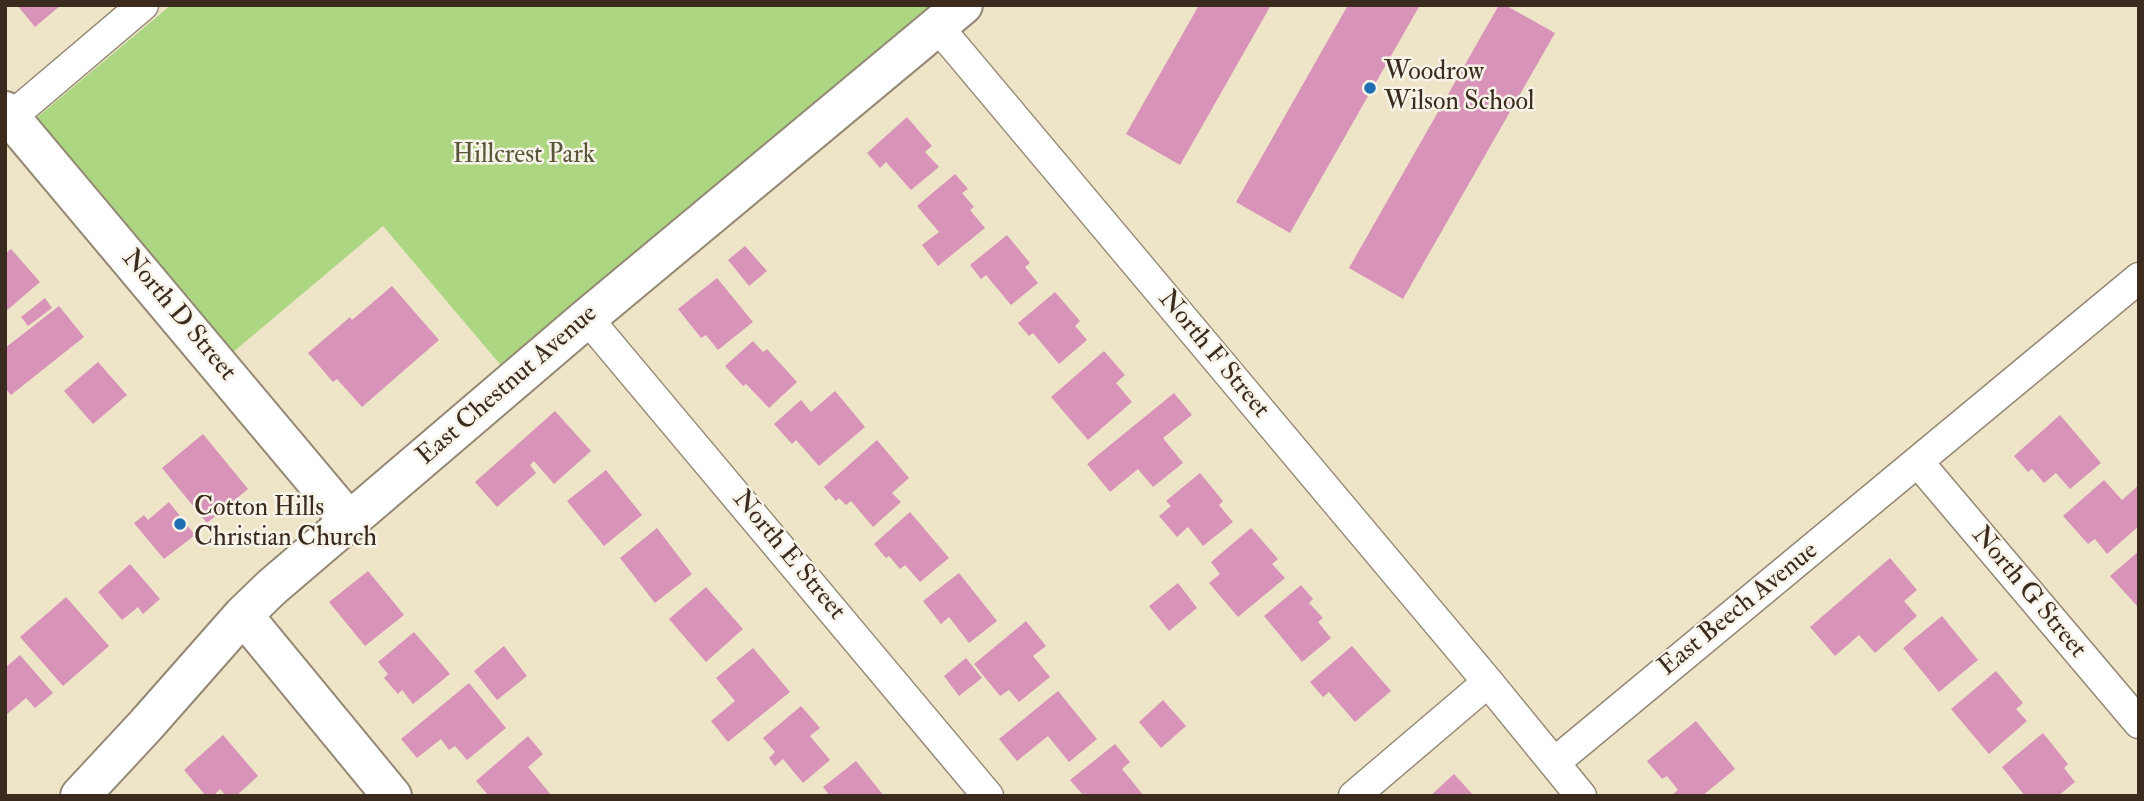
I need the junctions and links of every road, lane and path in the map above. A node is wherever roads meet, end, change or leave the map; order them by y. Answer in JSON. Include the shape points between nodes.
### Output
{"nodes":[{"id":1,"x":143,"y":5,"type":"edge"},
{"id":2,"x":950,"y":16,"type":"edge"},
{"id":3,"x":8,"y":114,"type":"edge"},
{"id":4,"x":2139,"y":278,"type":"edge"},
{"id":5,"x":587,"y":318,"type":"junction"},
{"id":6,"x":1918,"y":462,"type":"junction"},
{"id":7,"x":350,"y":522,"type":"junction"},
{"id":8,"x":243,"y":615,"type":"junction"},
{"id":9,"x":1489,"y":682,"type":"junction"},
{"id":10,"x":2139,"y":723,"type":"edge"},
{"id":11,"x":1554,"y":763,"type":"junction"},
{"id":12,"x":80,"y":796,"type":"edge"},
{"id":13,"x":392,"y":796,"type":"edge"},
{"id":14,"x":988,"y":796,"type":"edge"},
{"id":15,"x":1354,"y":796,"type":"edge"},
{"id":16,"x":1581,"y":796,"type":"edge"}],
"edges":[{"from":1,"to":3,"type":"street"},
{"from":2,"to":5,"type":"street","name":"East Chestnut Avenue"},
{"from":2,"to":9,"type":"street","name":"North F Street"},
{"from":3,"to":7,"type":"street","name":"North D Street"},
{"from":4,"to":6,"type":"street","name":"East Beech Avenue"},
{"from":5,"to":7,"type":"street","name":"East Chestnut Avenue"},
{"from":5,"to":14,"type":"street","name":"North E Street"},
{"from":6,"to":10,"type":"street","name":"North G Street"},
{"from":6,"to":11,"type":"street","name":"East Beech Avenue"},
{"from":7,"to":8,"type":"street","name":"East Chestnut Avenue"},
{"from":8,"to":12,"type":"street","name":"East Chestnut Avenue"},
{"from":8,"to":13,"type":"street"},
{"from":9,"to":11,"type":"street"},
{"from":9,"to":15,"type":"street"},
{"from":11,"to":16,"type":"street"}]}
